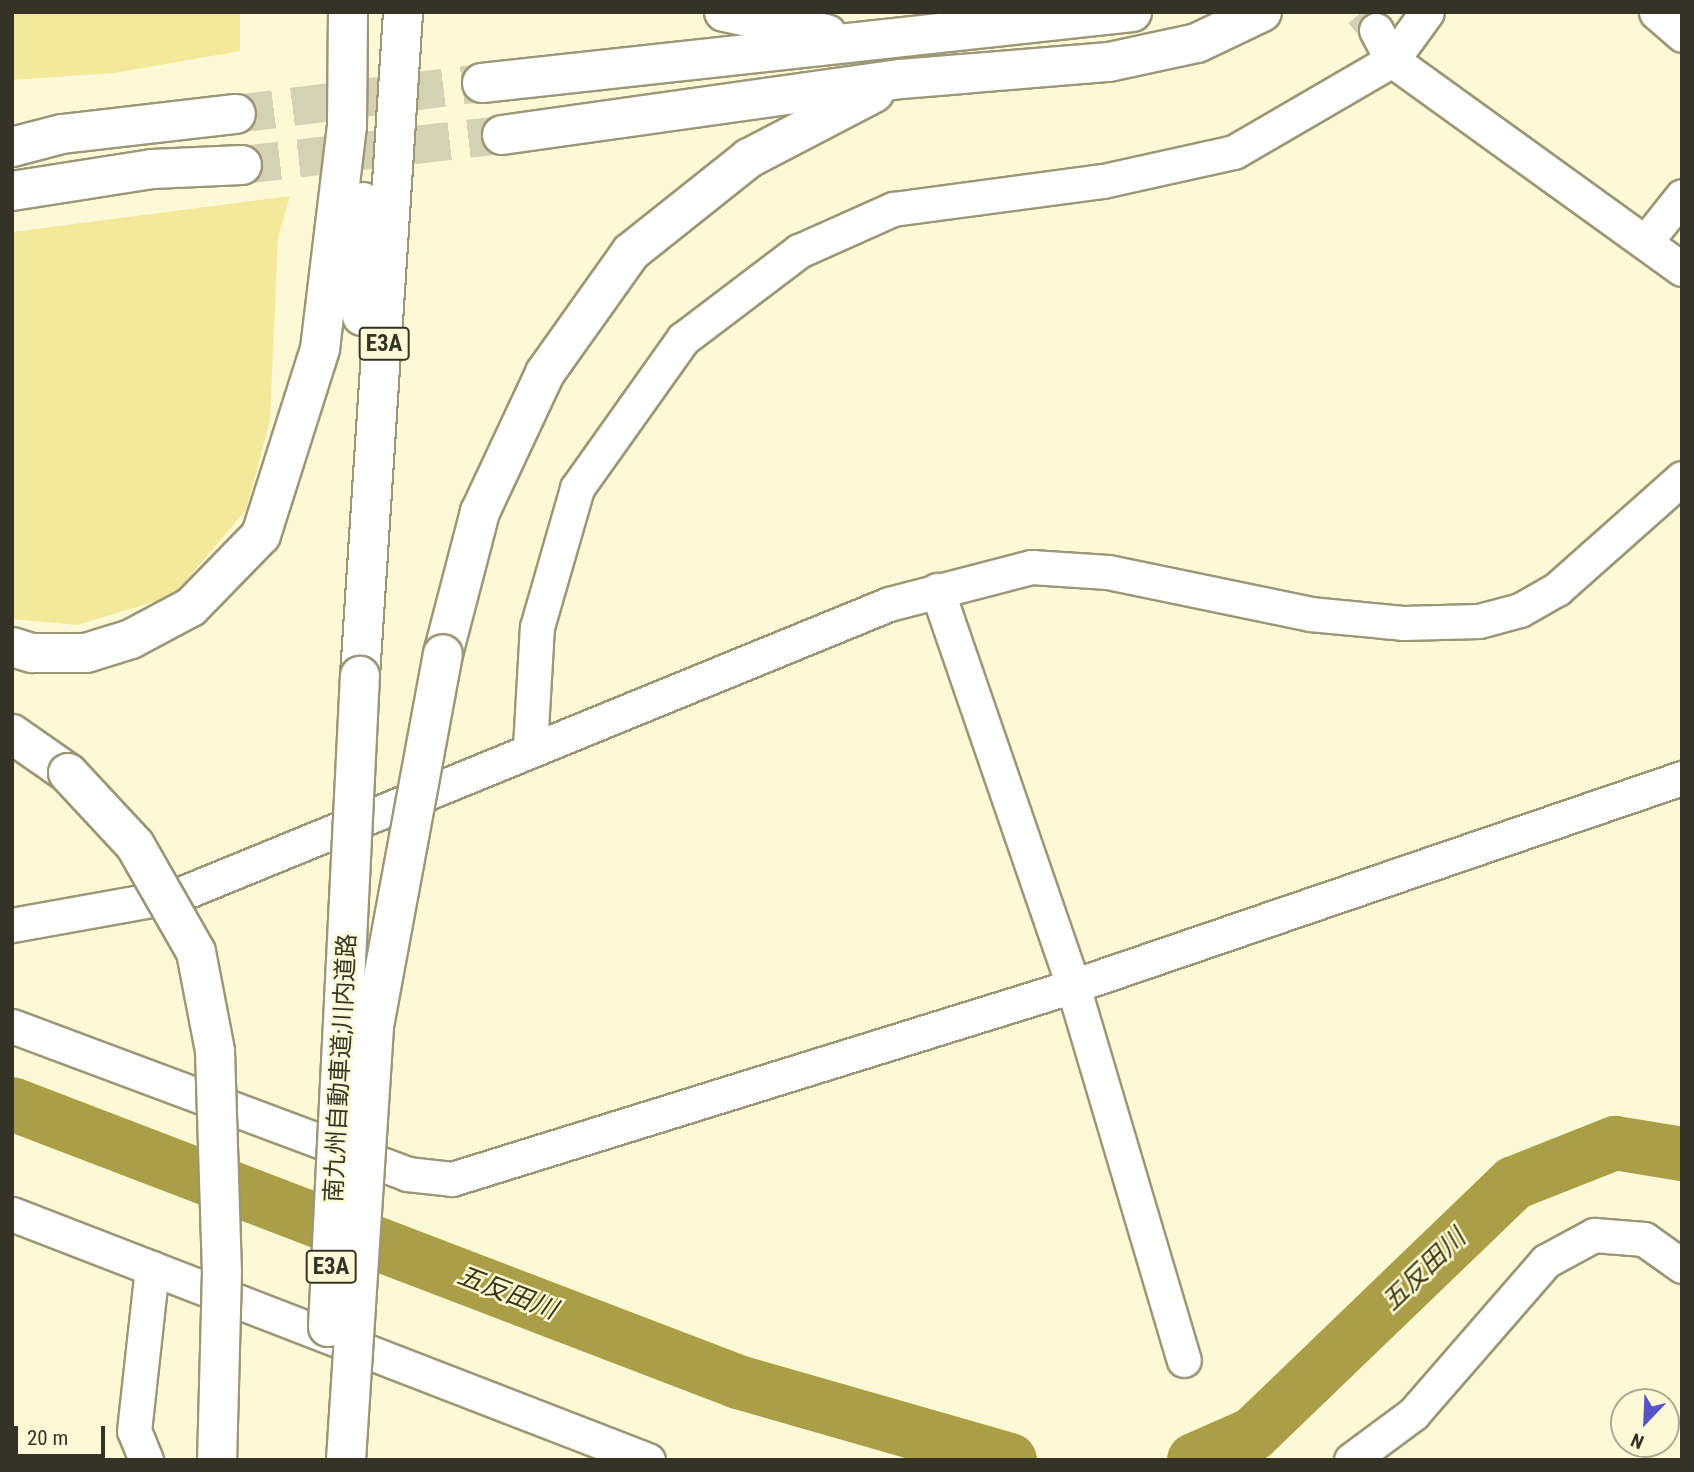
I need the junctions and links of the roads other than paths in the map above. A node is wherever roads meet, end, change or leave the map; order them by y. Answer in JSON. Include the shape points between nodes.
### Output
{"nodes":[{"id":1,"x":348,"y":12,"type":"edge"},
{"id":2,"x":364,"y":12,"type":"edge"},
{"id":3,"x":402,"y":12,"type":"edge"},
{"id":4,"x":724,"y":12,"type":"edge"},
{"id":5,"x":1132,"y":12,"type":"edge"},
{"id":6,"x":1262,"y":12,"type":"edge"},
{"id":7,"x":1427,"y":12,"type":"edge"},
{"id":8,"x":1656,"y":12,"type":"edge"},
{"id":9,"x":1376,"y":30,"type":"tunnel mouth"},
{"id":10,"x":1682,"y":34,"type":"edge"},
{"id":11,"x":879,"y":41,"type":"junction"},
{"id":12,"x":1392,"y":60,"type":"junction"},
{"id":13,"x":901,"y":79,"type":"junction"},
{"id":14,"x":482,"y":83,"type":"tunnel mouth"},
{"id":15,"x":236,"y":114,"type":"tunnel mouth"},
{"id":16,"x":502,"y":135,"type":"tunnel mouth"},
{"id":17,"x":12,"y":147,"type":"edge"},
{"id":18,"x":242,"y":165,"type":"tunnel mouth"},
{"id":19,"x":12,"y":191,"type":"edge"},
{"id":20,"x":1682,"y":196,"type":"edge"},
{"id":21,"x":1647,"y":240,"type":"junction"},
{"id":22,"x":1682,"y":269,"type":"edge"},
{"id":23,"x":1682,"y":478,"type":"edge"},
{"id":24,"x":937,"y":590,"type":"junction"},
{"id":25,"x":12,"y":646,"type":"edge"},
{"id":26,"x":360,"y":676,"type":"junction"},
{"id":27,"x":12,"y":734,"type":"edge"},
{"id":28,"x":530,"y":747,"type":"junction"},
{"id":29,"x":1682,"y":778,"type":"edge"},
{"id":30,"x":12,"y":925,"type":"edge"},
{"id":31,"x":1073,"y":986,"type":"junction"},
{"id":32,"x":12,"y":1026,"type":"edge"},
{"id":33,"x":12,"y":1214,"type":"edge"},
{"id":34,"x":1682,"y":1266,"type":"edge"},
{"id":35,"x":152,"y":1268,"type":"junction"},
{"id":36,"x":1184,"y":1360,"type":"dead end"},
{"id":37,"x":146,"y":1460,"type":"edge"},
{"id":38,"x":217,"y":1460,"type":"edge"},
{"id":39,"x":322,"y":1460,"type":"edge"},
{"id":40,"x":346,"y":1460,"type":"edge"},
{"id":41,"x":648,"y":1460,"type":"edge"},
{"id":42,"x":1352,"y":1460,"type":"edge"}],
"edges":[{"from":1,"to":25,"type":"highway","via":[[343,166],[320,349],[261,535],[191,607],[131,639],[86,653],[32,653]]},
{"from":2,"to":26,"type":"highway","name":"南九州自動車道;川内道路","number":"E3A"},
{"from":3,"to":26,"type":"highway","name":"南九州自動車道;川内道路","number":"E3A"},
{"from":4,"to":11,"type":"highway"},
{"from":5,"to":11,"type":"highway"},
{"from":6,"to":13,"type":"highway","via":[[1196,43],[1109,62]]},
{"from":7,"to":12,"type":"street"},
{"from":8,"to":10,"type":"street"},
{"from":9,"to":12,"type":"street"},
{"from":11,"to":14,"type":"highway"},
{"from":12,"to":21,"type":"street"},
{"from":12,"to":28,"type":"street","via":[[1234,152],[1103,181],[893,209],[799,251],[683,339],[577,488],[537,627]]},
{"from":13,"to":16,"type":"highway"},
{"from":13,"to":40,"type":"highway","bridge":true,"via":[[749,158],[631,252],[545,373],[480,512],[443,654],[373,1026]]},
{"from":15,"to":17,"type":"highway","via":[[62,134]]},
{"from":18,"to":19,"type":"highway","via":[[152,169]]},
{"from":20,"to":21,"type":"street"},
{"from":21,"to":22,"type":"street"},
{"from":23,"to":24,"type":"street","via":[[1557,589],[1520,610],[1479,621],[1403,623],[1310,614],[1108,572],[1031,567]]},
{"from":24,"to":28,"type":"street"},
{"from":24,"to":31,"type":"street"},
{"from":26,"to":39,"type":"highway","name":"南九州自動車道;川内道路","number":"E3A","bridge":true},
{"from":27,"to":38,"type":"highway","bridge":true,"via":[[68,773],[135,845],[196,952],[215,1051],[222,1272]]},
{"from":28,"to":30,"type":"street","via":[[178,895]]},
{"from":29,"to":31,"type":"street"},
{"from":31,"to":32,"type":"street","via":[[452,1179],[407,1174]]},
{"from":31,"to":36,"type":"street"},
{"from":33,"to":35,"type":"street"},
{"from":34,"to":42,"type":"street","via":[[1644,1239],[1594,1235],[1546,1261],[1413,1414]]},
{"from":35,"to":37,"type":"street","via":[[134,1431]]},
{"from":35,"to":41,"type":"street"}]}
